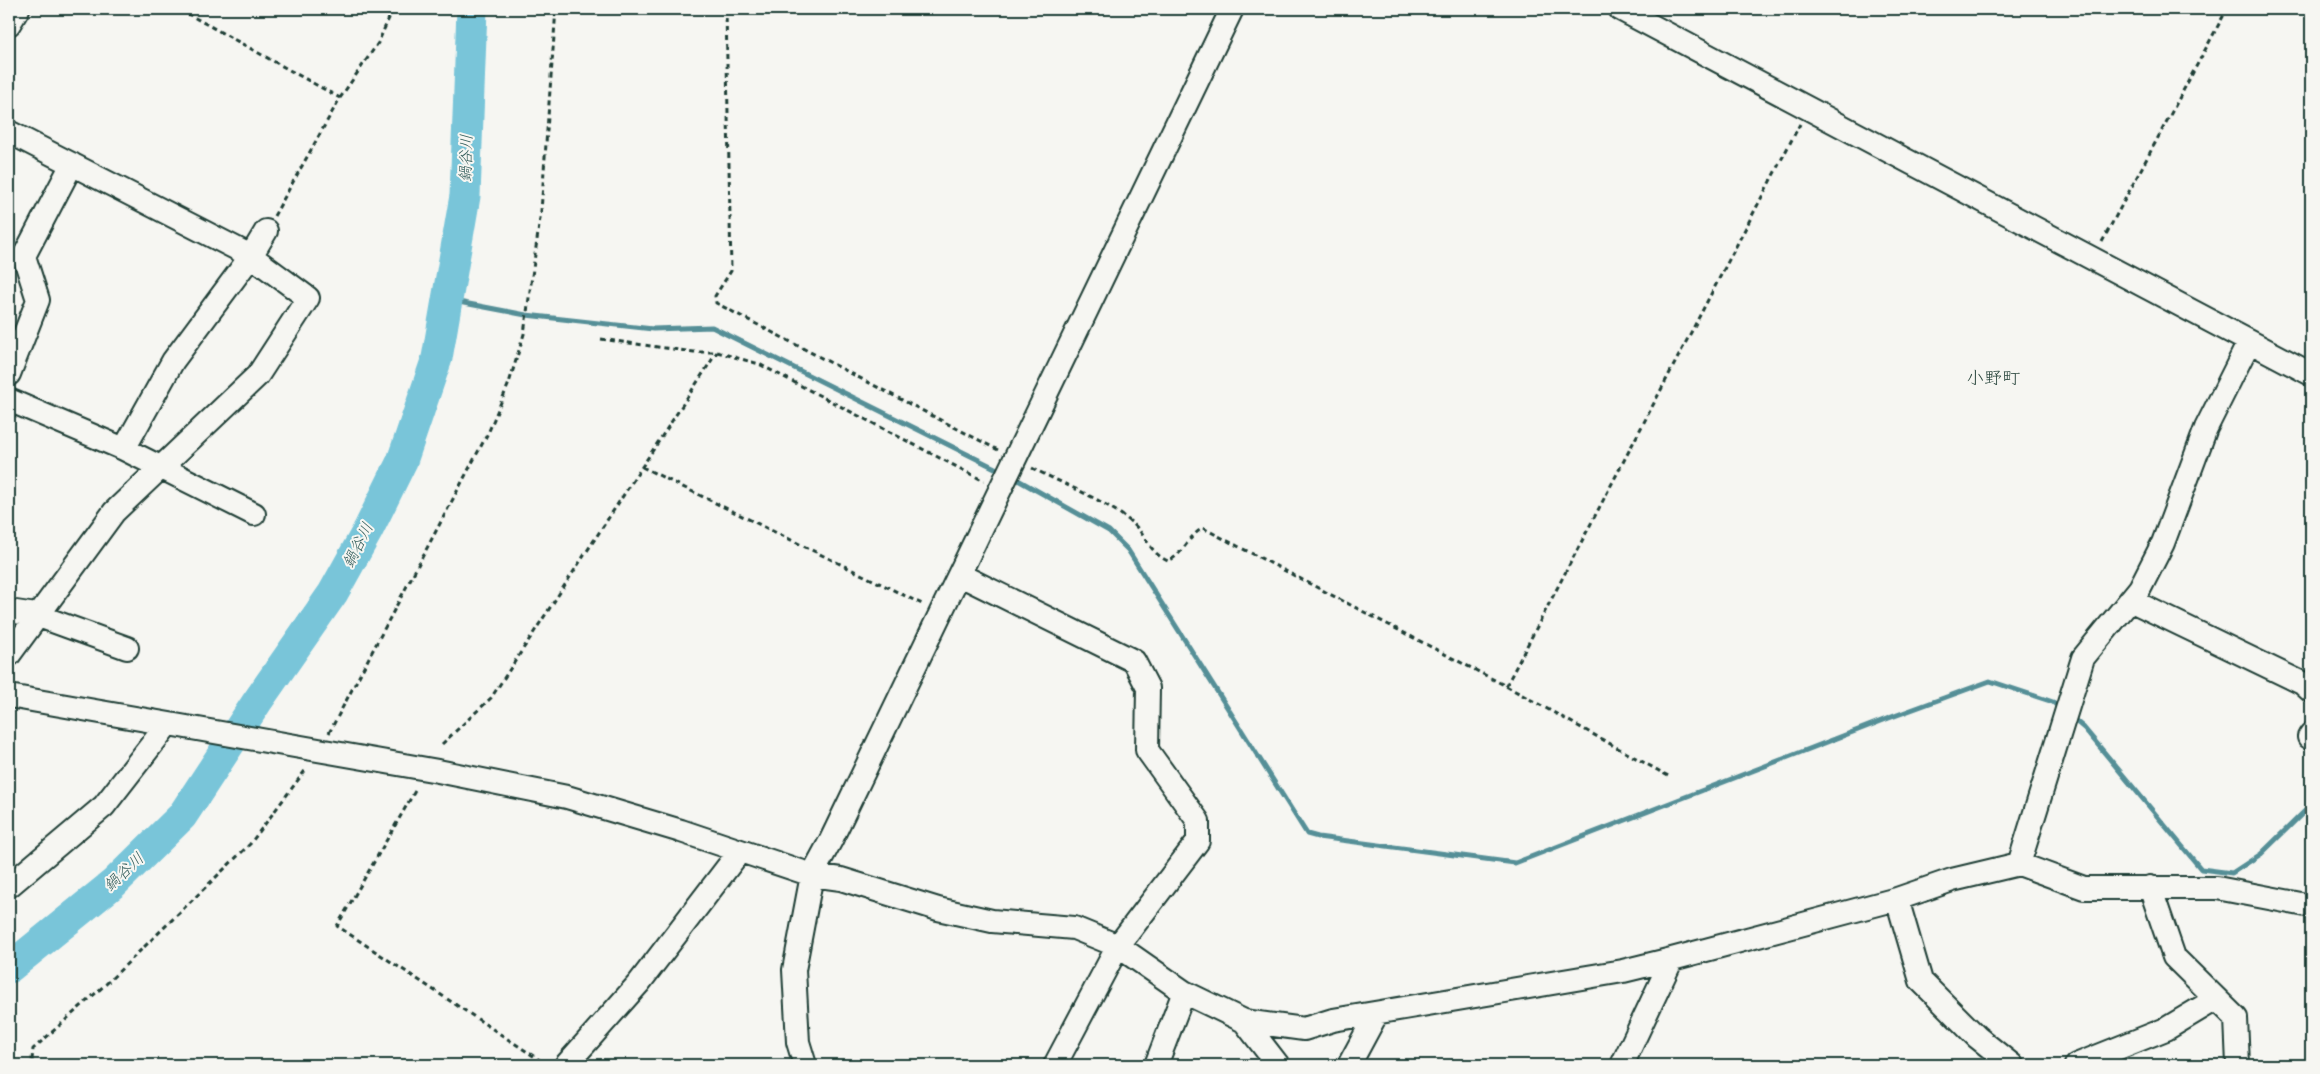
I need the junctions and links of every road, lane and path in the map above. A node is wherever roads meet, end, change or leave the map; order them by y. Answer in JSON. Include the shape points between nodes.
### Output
{"nodes":[{"id":1,"x":18,"y":9,"type":"edge"},
{"id":2,"x":179,"y":9,"type":"edge"},
{"id":3,"x":393,"y":9,"type":"edge"},
{"id":4,"x":556,"y":9,"type":"edge"},
{"id":5,"x":726,"y":9,"type":"edge"},
{"id":6,"x":1232,"y":9,"type":"edge"},
{"id":7,"x":1620,"y":9,"type":"edge"},
{"id":8,"x":2227,"y":9,"type":"edge"},
{"id":9,"x":9,"y":24,"type":"edge"},
{"id":10,"x":340,"y":98,"type":"junction"},
{"id":11,"x":1809,"y":108,"type":"junction"},
{"id":12,"x":9,"y":132,"type":"edge"},
{"id":13,"x":72,"y":164,"type":"junction"},
{"id":14,"x":266,"y":231,"type":"joint"},
{"id":15,"x":251,"y":256,"type":"junction"},
{"id":16,"x":2093,"y":258,"type":"junction"},
{"id":17,"x":601,"y":339,"type":"dead end"},
{"id":18,"x":2249,"y":342,"type":"junction"},
{"id":19,"x":717,"y":352,"type":"junction"},
{"id":20,"x":9,"y":374,"type":"edge"},
{"id":21,"x":2311,"y":374,"type":"edge"},
{"id":22,"x":9,"y":403,"type":"edge"},
{"id":23,"x":124,"y":449,"type":"junction"},
{"id":24,"x":1016,"y":460,"type":"junction"},
{"id":25,"x":160,"y":467,"type":"junction"},
{"id":26,"x":642,"y":467,"type":"junction"},
{"id":27,"x":1001,"y":490,"type":"junction"},
{"id":28,"x":254,"y":514,"type":"dead end"},
{"id":29,"x":960,"y":575,"type":"junction"},
{"id":30,"x":2130,"y":600,"type":"junction"},
{"id":31,"x":9,"y":611,"type":"edge"},
{"id":32,"x":941,"y":614,"type":"junction"},
{"id":33,"x":36,"y":616,"type":"junction"},
{"id":34,"x":128,"y":648,"type":"dead end"},
{"id":35,"x":9,"y":655,"type":"edge"},
{"id":36,"x":1506,"y":686,"type":"junction"},
{"id":37,"x":2311,"y":692,"type":"edge"},
{"id":38,"x":9,"y":696,"type":"edge"},
{"id":39,"x":167,"y":725,"type":"junction"},
{"id":40,"x":442,"y":744,"type":"dead end"},
{"id":41,"x":317,"y":751,"type":"junction"},
{"id":42,"x":1670,"y":777,"type":"dead end"},
{"id":43,"x":415,"y":791,"type":"dead end"},
{"id":44,"x":740,"y":851,"type":"junction"},
{"id":45,"x":2019,"y":864,"type":"junction"},
{"id":46,"x":812,"y":875,"type":"junction"},
{"id":47,"x":9,"y":886,"type":"edge"},
{"id":48,"x":2150,"y":887,"type":"junction"},
{"id":49,"x":1897,"y":899,"type":"junction"},
{"id":50,"x":2311,"y":906,"type":"edge"},
{"id":51,"x":1118,"y":946,"type":"junction"},
{"id":52,"x":1672,"y":960,"type":"junction"},
{"id":53,"x":1184,"y":992,"type":"junction"},
{"id":54,"x":2216,"y":999,"type":"junction"},
{"id":55,"x":1377,"y":1013,"type":"junction"},
{"id":56,"x":1244,"y":1022,"type":"junction"},
{"id":57,"x":32,"y":1060,"type":"dead end"},
{"id":58,"x":547,"y":1065,"type":"edge"},
{"id":59,"x":566,"y":1065,"type":"edge"},
{"id":60,"x":805,"y":1065,"type":"edge"},
{"id":61,"x":1055,"y":1065,"type":"edge"},
{"id":62,"x":1156,"y":1065,"type":"edge"},
{"id":63,"x":1278,"y":1065,"type":"edge"},
{"id":64,"x":1349,"y":1065,"type":"edge"},
{"id":65,"x":1622,"y":1065,"type":"edge"},
{"id":66,"x":2012,"y":1065,"type":"edge"},
{"id":67,"x":2076,"y":1065,"type":"edge"},
{"id":68,"x":2238,"y":1065,"type":"edge"}],
"edges":[{"from":1,"to":9,"type":"street"},
{"from":2,"to":10,"type":"path"},
{"from":3,"to":10,"type":"path","via":[[378,43]]},
{"from":4,"to":41,"type":"path","via":[[541,211],[524,334],[509,383],[489,431]]},
{"from":5,"to":24,"type":"path","via":[[731,271],[715,296],[716,303]]},
{"from":6,"to":24,"type":"street"},
{"from":7,"to":11,"type":"street"},
{"from":8,"to":16,"type":"path"},
{"from":10,"to":14,"type":"path"},
{"from":11,"to":16,"type":"street"},
{"from":11,"to":36,"type":"path"},
{"from":12,"to":13,"type":"street"},
{"from":13,"to":15,"type":"street"},
{"from":13,"to":20,"type":"street","via":[[24,256],[38,300]]},
{"from":14,"to":15,"type":"street"},
{"from":15,"to":23,"type":"street","via":[[173,361]]},
{"from":15,"to":25,"type":"street","via":[[308,298],[258,375]]},
{"from":16,"to":18,"type":"street"},
{"from":17,"to":19,"type":"path","via":[[694,352]]},
{"from":18,"to":21,"type":"street"},
{"from":18,"to":30,"type":"street","via":[[2206,428],[2163,543],[2140,588]]},
{"from":19,"to":26,"type":"path"},
{"from":19,"to":27,"type":"path","via":[[760,364]]},
{"from":22,"to":23,"type":"street"},
{"from":23,"to":25,"type":"street"},
{"from":24,"to":27,"type":"street"},
{"from":24,"to":36,"type":"path","via":[[1133,523],[1156,556],[1168,561],[1175,558],[1193,533],[1203,528]]},
{"from":25,"to":28,"type":"street"},
{"from":25,"to":33,"type":"street","via":[[114,512]]},
{"from":26,"to":32,"type":"path"},
{"from":26,"to":40,"type":"path","via":[[491,698]]},
{"from":27,"to":29,"type":"street"},
{"from":29,"to":32,"type":"street"},
{"from":29,"to":51,"type":"street","via":[[1134,661],[1148,688],[1147,750],[1198,821],[1198,841]]},
{"from":30,"to":37,"type":"street","via":[[2302,683]]},
{"from":30,"to":45,"type":"street","via":[[2083,658]]},
{"from":31,"to":33,"type":"street"},
{"from":32,"to":46,"type":"street"},
{"from":33,"to":34,"type":"street"},
{"from":33,"to":35,"type":"street"},
{"from":36,"to":42,"type":"path"},
{"from":38,"to":39,"type":"street"},
{"from":39,"to":41,"type":"street"},
{"from":39,"to":47,"type":"street","via":[[104,806]]},
{"from":41,"to":44,"type":"street","via":[[566,797]]},
{"from":41,"to":57,"type":"path","via":[[250,844],[106,984],[33,1048]]},
{"from":43,"to":58,"type":"path","via":[[336,926]]},
{"from":44,"to":46,"type":"street"},
{"from":44,"to":59,"type":"street","via":[[639,983]]},
{"from":45,"to":48,"type":"street","via":[[2084,888]]},
{"from":45,"to":49,"type":"street","via":[[1952,880]]},
{"from":46,"to":51,"type":"street","via":[[841,879],[992,922],[1074,928]]},
{"from":46,"to":60,"type":"street","via":[[794,970],[798,1042]]},
{"from":48,"to":50,"type":"street","via":[[2217,888]]},
{"from":48,"to":54,"type":"street","via":[[2174,957]]},
{"from":49,"to":52,"type":"street"},
{"from":49,"to":66,"type":"street","via":[[1921,981],[1977,1037]]},
{"from":51,"to":53,"type":"street"},
{"from":51,"to":61,"type":"street"},
{"from":52,"to":55,"type":"street"},
{"from":52,"to":65,"type":"street"},
{"from":53,"to":56,"type":"street"},
{"from":53,"to":62,"type":"street"},
{"from":54,"to":67,"type":"street","via":[[2166,1029]]},
{"from":54,"to":68,"type":"street","via":[[2236,1018]]},
{"from":55,"to":56,"type":"street","via":[[1304,1028]]},
{"from":55,"to":64,"type":"street"},
{"from":56,"to":63,"type":"street"}]}
